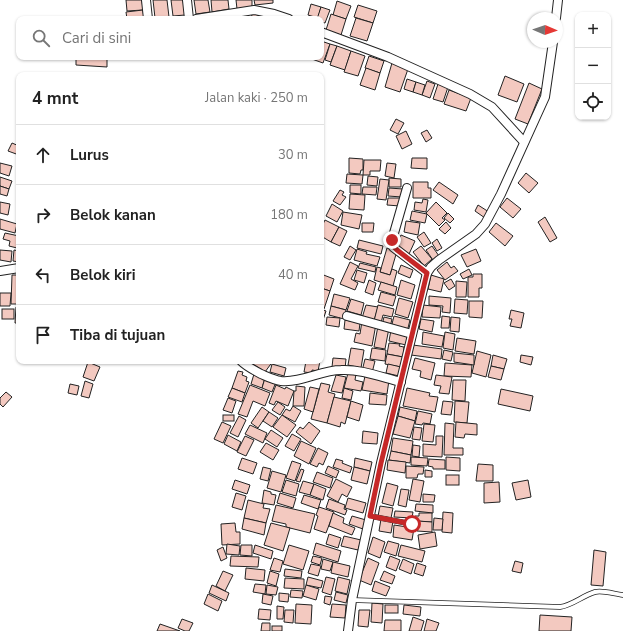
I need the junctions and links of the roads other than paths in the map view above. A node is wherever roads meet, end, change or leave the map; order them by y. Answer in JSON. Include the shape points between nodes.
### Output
{"nodes":[{"id":1,"x":146,"y":0,"type":"edge"},
{"id":2,"x":187,"y":0,"type":"edge"},
{"id":3,"x":558,"y":0,"type":"edge"},
{"id":4,"x":557,"y":12,"type":"edge"},
{"id":5,"x":148,"y":16,"type":"edge"},
{"id":6,"x":189,"y":16,"type":"edge"},
{"id":7,"x":219,"y":16,"type":"edge"},
{"id":8,"x":280,"y":16,"type":"edge"},
{"id":9,"x":324,"y":33,"type":"edge"},
{"id":10,"x":552,"y":48,"type":"edge"},
{"id":11,"x":524,"y":142,"type":"junction"},
{"id":12,"x":407,"y":188,"type":"dead end"},
{"id":13,"x":16,"y":268,"type":"edge"},
{"id":14,"x":0,"y":271,"type":"edge"},
{"id":15,"x":427,"y":273,"type":"junction"},
{"id":16,"x":346,"y":316,"type":"dead end"},
{"id":17,"x":412,"y":334,"type":"junction"},
{"id":18,"x":244,"y":364,"type":"edge"},
{"id":19,"x":401,"y":382,"type":"junction"},
{"id":20,"x":370,"y":516,"type":"junction"},
{"id":21,"x":412,"y":524,"type":"dead end"},
{"id":22,"x":623,"y":595,"type":"edge"},
{"id":23,"x":352,"y":600,"type":"junction"},
{"id":24,"x":348,"y":631,"type":"edge"}],
"edges":[{"from":1,"to":5,"type":"street"},
{"from":2,"to":6,"type":"street"},
{"from":3,"to":4,"type":"street"},
{"from":7,"to":8,"type":"street","via":[[254,10]]},
{"from":9,"to":11,"type":"street","via":[[388,57],[470,94],[492,107]]},
{"from":10,"to":11,"type":"street","via":[[545,97]]},
{"from":11,"to":15,"type":"street","via":[[501,194],[484,224],[476,234],[439,260]]},
{"from":12,"to":15,"type":"street","via":[[392,240],[394,247]]},
{"from":13,"to":14,"type":"street"},
{"from":15,"to":17,"type":"street"},
{"from":16,"to":17,"type":"street"},
{"from":17,"to":19,"type":"street"},
{"from":18,"to":19,"type":"street","via":[[280,381],[298,380],[334,370],[354,370]]},
{"from":19,"to":20,"type":"street"},
{"from":20,"to":21,"type":"lane"},
{"from":20,"to":23,"type":"street"},
{"from":22,"to":23,"type":"lane","via":[[594,592],[569,606],[560,607]]},
{"from":23,"to":24,"type":"street"}]}
